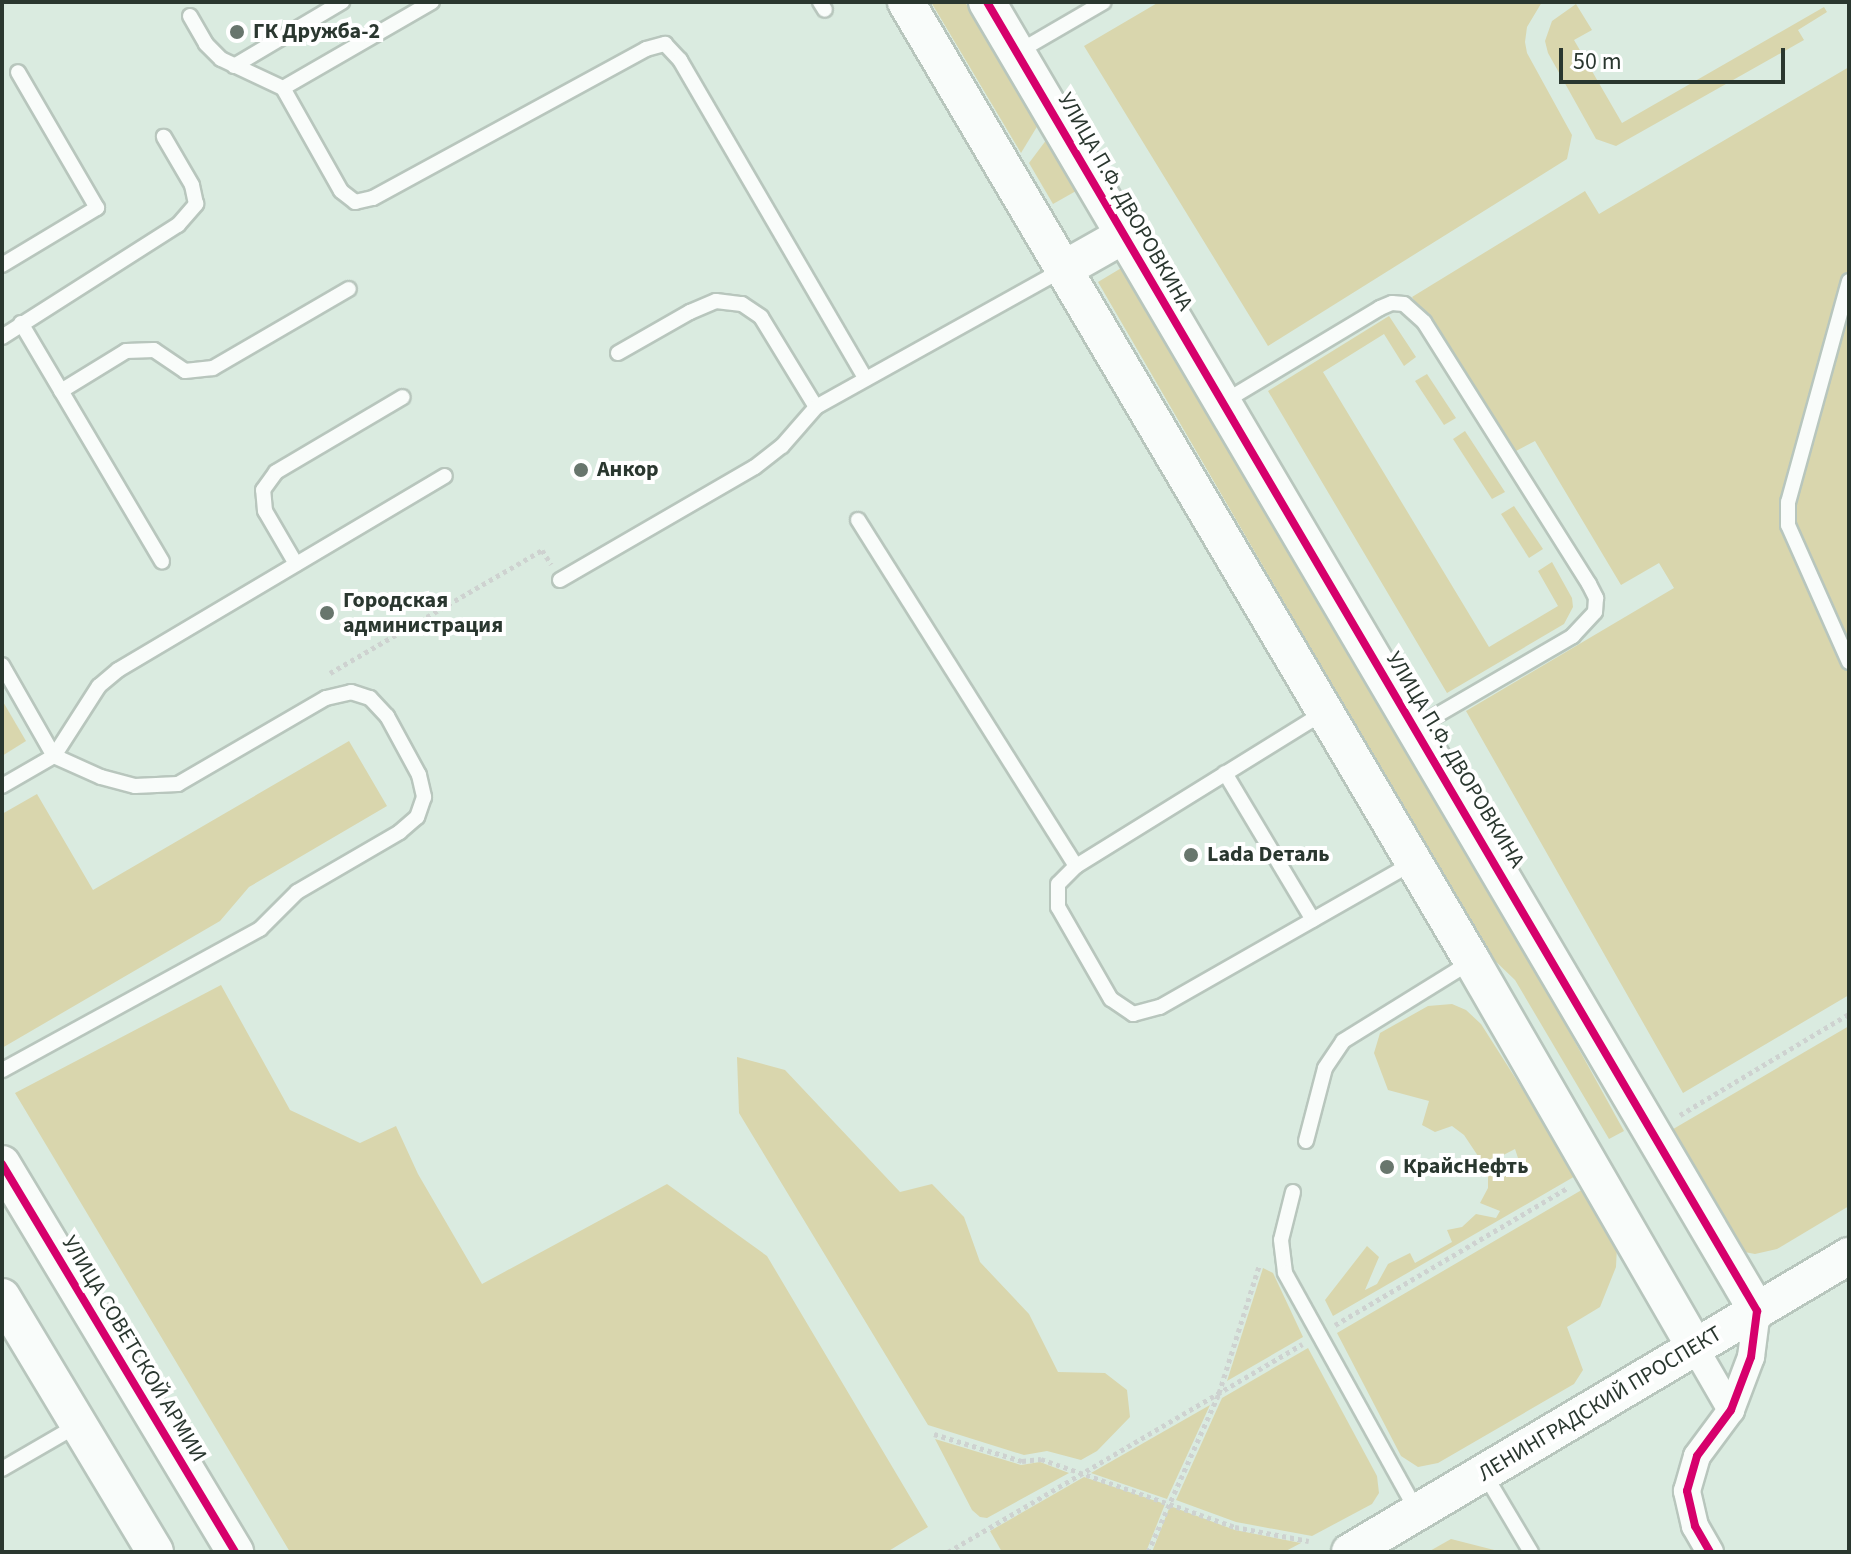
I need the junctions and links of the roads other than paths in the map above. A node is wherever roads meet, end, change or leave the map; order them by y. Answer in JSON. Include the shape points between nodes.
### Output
{"nodes":[{"id":1,"x":342,"y":2,"type":"edge"},
{"id":2,"x":432,"y":2,"type":"edge"},
{"id":3,"x":906,"y":2,"type":"edge"},
{"id":4,"x":987,"y":2,"type":"edge"},
{"id":5,"x":1104,"y":2,"type":"edge"},
{"id":6,"x":190,"y":16,"type":"dead end"},
{"id":7,"x":1016,"y":53,"type":"junction"},
{"id":8,"x":234,"y":66,"type":"junction"},
{"id":9,"x":18,"y":72,"type":"dead end"},
{"id":10,"x":283,"y":88,"type":"junction"},
{"id":11,"x":164,"y":137,"type":"dead end"},
{"id":12,"x":1124,"y":235,"type":"junction"},
{"id":13,"x":2,"y":265,"type":"edge"},
{"id":14,"x":1064,"y":269,"type":"junction"},
{"id":15,"x":1849,"y":281,"type":"edge"},
{"id":16,"x":349,"y":289,"type":"dead end"},
{"id":17,"x":21,"y":323,"type":"junction"},
{"id":18,"x":2,"y":337,"type":"edge"},
{"id":19,"x":618,"y":353,"type":"dead end"},
{"id":20,"x":865,"y":378,"type":"junction"},
{"id":21,"x":61,"y":391,"type":"junction"},
{"id":22,"x":403,"y":397,"type":"dead end"},
{"id":23,"x":1221,"y":403,"type":"junction"},
{"id":24,"x":816,"y":407,"type":"junction"},
{"id":25,"x":445,"y":476,"type":"dead end"},
{"id":26,"x":858,"y":520,"type":"dead end"},
{"id":27,"x":162,"y":561,"type":"dead end"},
{"id":28,"x":296,"y":564,"type":"junction"},
{"id":29,"x":560,"y":580,"type":"dead end"},
{"id":30,"x":1849,"y":662,"type":"edge"},
{"id":31,"x":2,"y":665,"type":"edge"},
{"id":32,"x":1325,"y":711,"type":"junction"},
{"id":33,"x":1415,"y":728,"type":"junction"},
{"id":34,"x":54,"y":756,"type":"junction"},
{"id":35,"x":1225,"y":773,"type":"junction"},
{"id":36,"x":2,"y":786,"type":"edge"},
{"id":37,"x":1414,"y":862,"type":"junction"},
{"id":38,"x":1076,"y":866,"type":"junction"},
{"id":39,"x":1313,"y":920,"type":"junction"},
{"id":40,"x":1472,"y":961,"type":"junction"},
{"id":41,"x":2,"y":1070,"type":"edge"},
{"id":42,"x":1306,"y":1141,"type":"dead end"},
{"id":43,"x":2,"y":1164,"type":"edge"},
{"id":44,"x":1293,"y":1192,"type":"dead end"},
{"id":45,"x":1849,"y":1256,"type":"edge"},
{"id":46,"x":1757,"y":1311,"type":"junction"},
{"id":47,"x":7,"y":1316,"type":"edge"},
{"id":48,"x":1695,"y":1348,"type":"junction"},
{"id":49,"x":1731,"y":1410,"type":"junction"},
{"id":50,"x":78,"y":1425,"type":"junction"},
{"id":51,"x":2,"y":1469,"type":"edge"},
{"id":52,"x":1484,"y":1472,"type":"junction"},
{"id":53,"x":1417,"y":1512,"type":"junction"},
{"id":54,"x":155,"y":1552,"type":"edge"},
{"id":55,"x":235,"y":1552,"type":"edge"},
{"id":56,"x":1350,"y":1552,"type":"edge"},
{"id":57,"x":1531,"y":1552,"type":"edge"},
{"id":58,"x":1710,"y":1552,"type":"edge"}],
"edges":[{"from":1,"to":8,"type":"lane"},
{"from":2,"to":10,"type":"lane"},
{"from":3,"to":14,"type":"street"},
{"from":4,"to":7,"type":"street","name":"УЛИЦА П.Ф. ДВОРОВКИНА"},
{"from":5,"to":7,"type":"lane"},
{"from":6,"to":8,"type":"lane","via":[[206,44]]},
{"from":7,"to":12,"type":"street","name":"УЛИЦА П.Ф. ДВОРОВКИНА"},
{"from":8,"to":10,"type":"lane"},
{"from":9,"to":13,"type":"lane","via":[[97,208]]},
{"from":10,"to":20,"type":"lane","via":[[341,191],[355,202],[373,198],[646,49],[665,44],[680,60]]},
{"from":11,"to":17,"type":"lane","via":[[192,185],[196,204],[178,225]]},
{"from":12,"to":14,"type":"street","name":"УЛИЦА П.Ф. ДВОРОВКИНА"},
{"from":12,"to":23,"type":"street","name":"УЛИЦА П.Ф. ДВОРОВКИНА"},
{"from":14,"to":20,"type":"lane"},
{"from":14,"to":32,"type":"street"},
{"from":15,"to":30,"type":"lane","via":[[1788,502],[1788,525]]},
{"from":16,"to":21,"type":"lane","via":[[213,368],[185,371],[154,350],[126,351]]},
{"from":17,"to":18,"type":"lane"},
{"from":17,"to":21,"type":"lane"},
{"from":19,"to":24,"type":"lane","via":[[703,306],[716,301],[742,304],[761,317]]},
{"from":20,"to":24,"type":"lane"},
{"from":21,"to":27,"type":"lane"},
{"from":22,"to":28,"type":"lane","via":[[276,472],[263,490],[265,511]]},
{"from":23,"to":33,"type":"street","name":"УЛИЦА П.Ф. ДВОРОВКИНА"},
{"from":23,"to":33,"type":"lane","via":[[1380,308],[1404,304],[1424,322],[1589,584],[1595,612],[1573,636]]},
{"from":24,"to":29,"type":"lane","via":[[755,467]]},
{"from":25,"to":28,"type":"lane"},
{"from":26,"to":38,"type":"lane"},
{"from":28,"to":34,"type":"lane","via":[[118,670],[99,686]]},
{"from":31,"to":34,"type":"lane"},
{"from":32,"to":35,"type":"lane"},
{"from":32,"to":37,"type":"street"},
{"from":33,"to":46,"type":"street","name":"УЛИЦА П.Ф. ДВОРОВКИНА"},
{"from":34,"to":36,"type":"lane"},
{"from":34,"to":41,"type":"lane","via":[[135,786],[178,784],[326,698],[351,692],[370,698],[387,716],[419,775],[424,797],[417,817],[400,832],[297,892],[260,929]]},
{"from":35,"to":38,"type":"lane"},
{"from":35,"to":39,"type":"lane"},
{"from":37,"to":39,"type":"lane"},
{"from":37,"to":40,"type":"street"},
{"from":38,"to":39,"type":"lane","via":[[1058,884],[1058,907],[1111,999],[1133,1014],[1160,1007]]},
{"from":40,"to":42,"type":"lane","via":[[1343,1041],[1325,1068]]},
{"from":40,"to":48,"type":"street"},
{"from":43,"to":55,"type":"street","name":"УЛИЦА СОВЕТСКОЙ АРМИИ"},
{"from":44,"to":53,"type":"lane","via":[[1281,1240],[1285,1273]]},
{"from":45,"to":46,"type":"street","name":"ЛЕНИНГРАДСКИЙ ПРОСПЕКТ"},
{"from":46,"to":48,"type":"street","name":"ЛЕНИНГРАДСКИЙ ПРОСПЕКТ"},
{"from":46,"to":49,"type":"street","via":[[1751,1357]]},
{"from":47,"to":50,"type":"street"},
{"from":48,"to":49,"type":"street"},
{"from":48,"to":52,"type":"street","name":"ЛЕНИНГРАДСКИЙ ПРОСПЕКТ"},
{"from":49,"to":58,"type":"street","via":[[1697,1456],[1687,1491],[1695,1526]]},
{"from":50,"to":51,"type":"lane"},
{"from":50,"to":54,"type":"street"},
{"from":52,"to":53,"type":"street","name":"ЛЕНИНГРАДСКИЙ ПРОСПЕКТ"},
{"from":52,"to":57,"type":"lane"},
{"from":53,"to":56,"type":"street","name":"ЛЕНИНГРАДСКИЙ ПРОСПЕКТ"}]}
